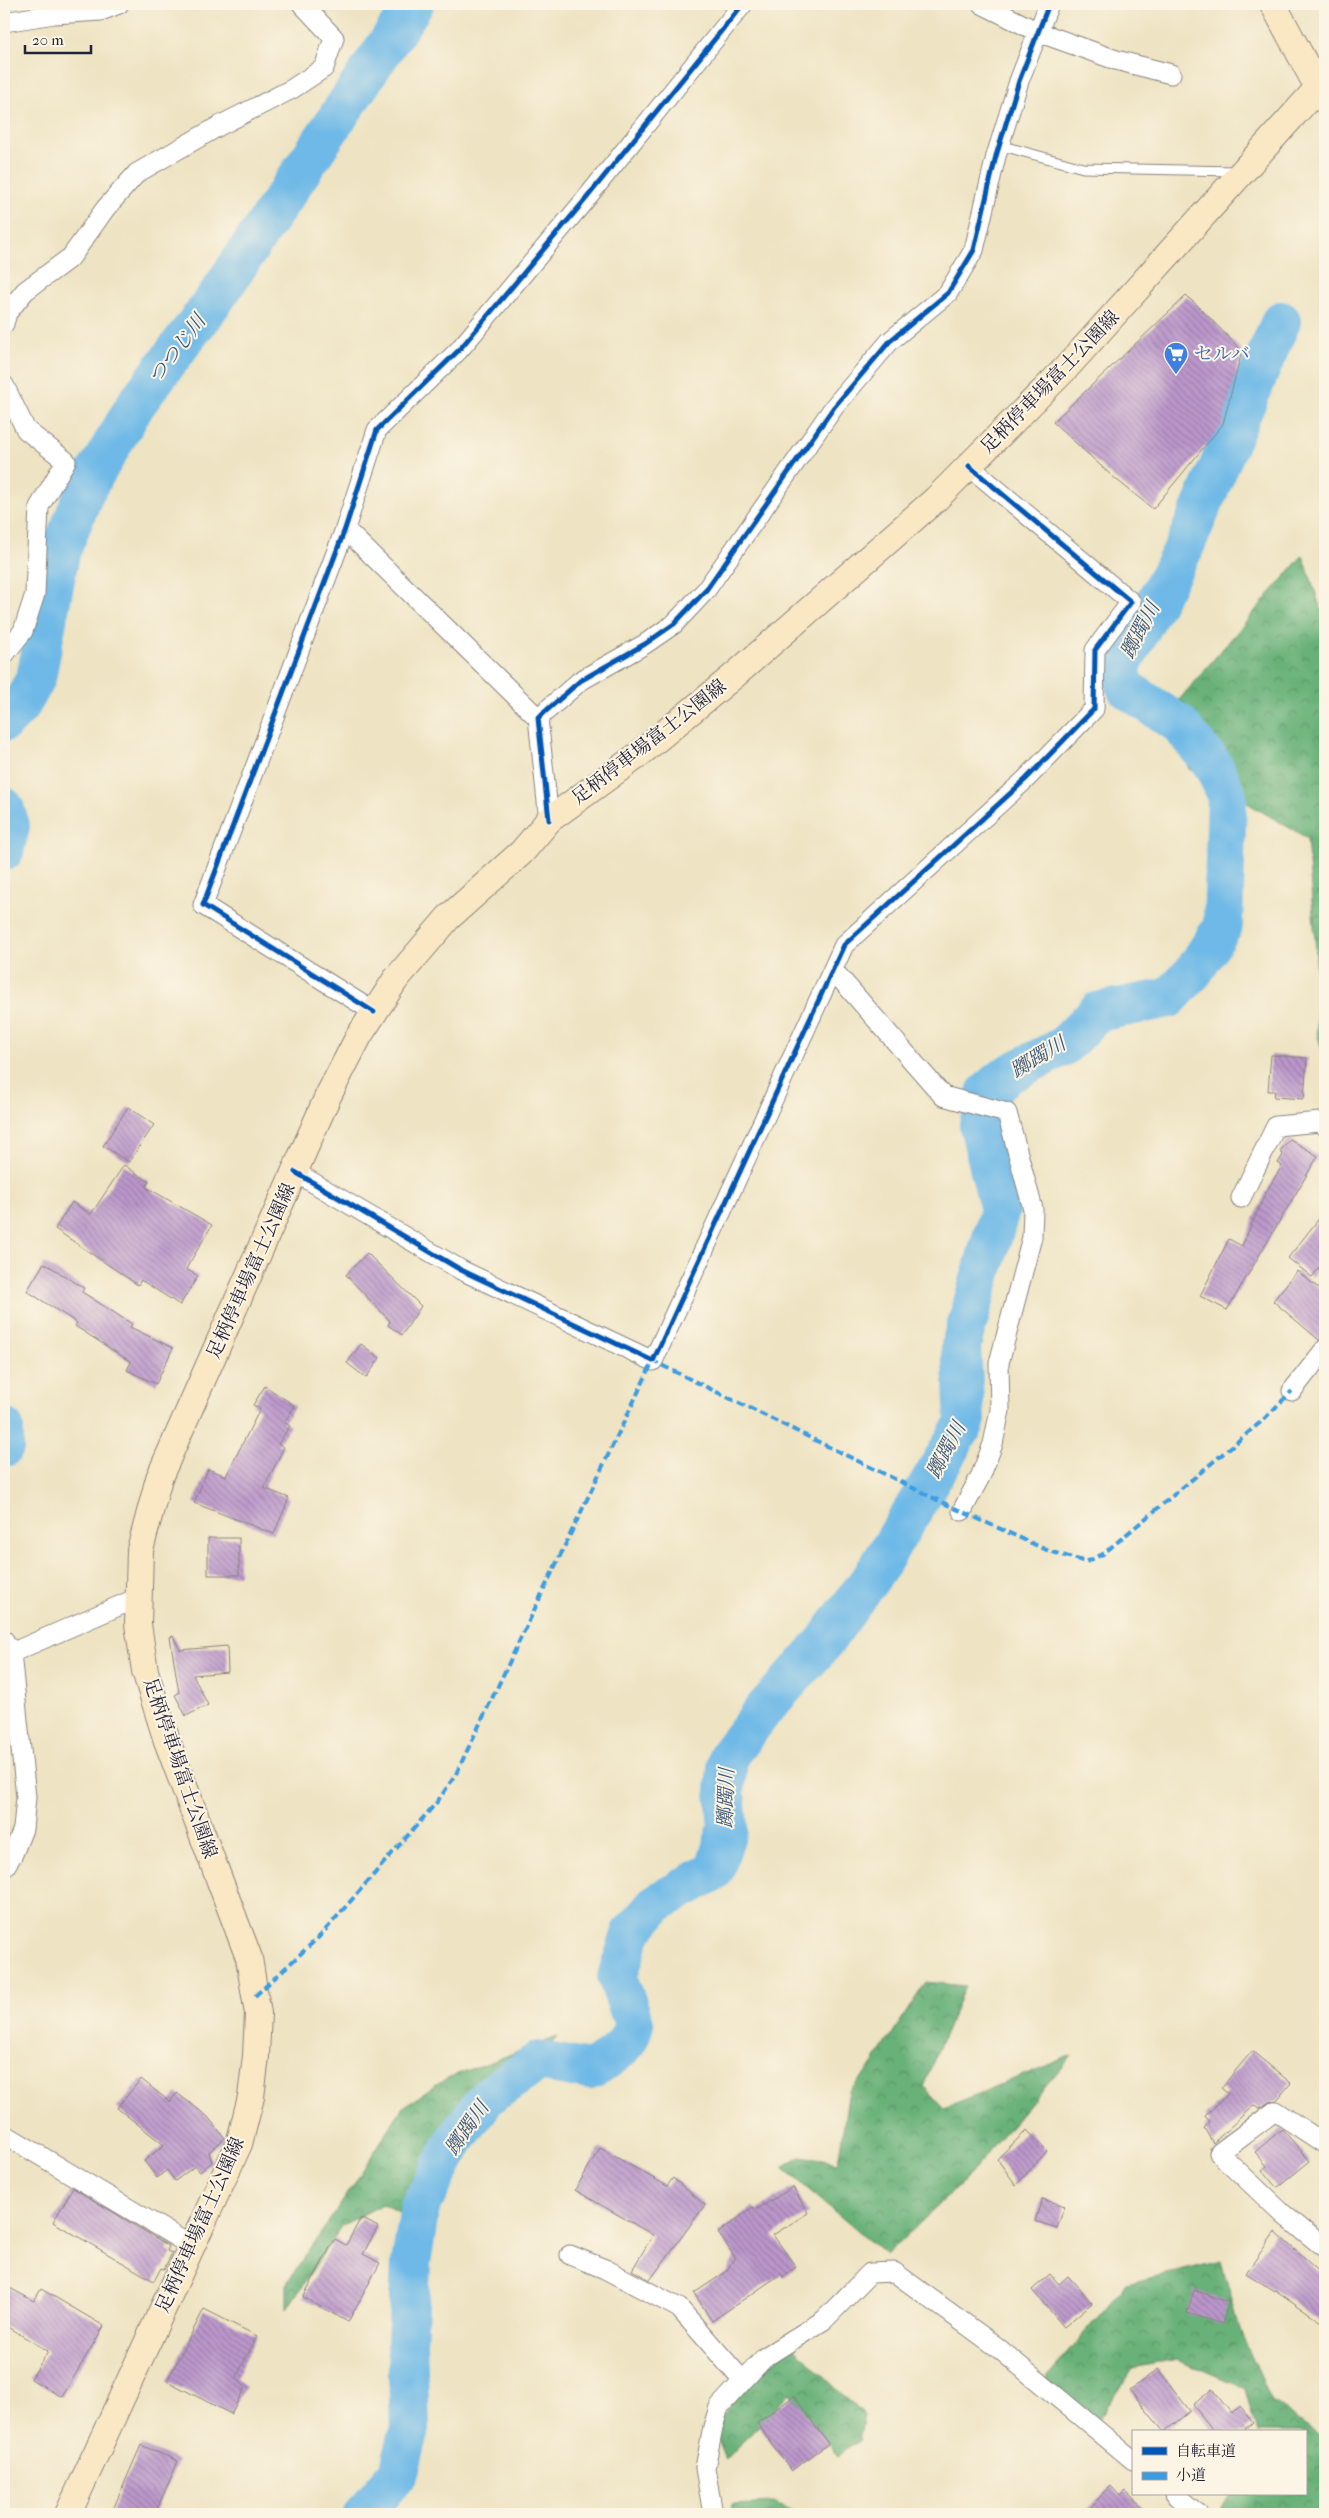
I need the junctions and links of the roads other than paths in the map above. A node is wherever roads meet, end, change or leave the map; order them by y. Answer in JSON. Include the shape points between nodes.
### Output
{"nodes":[{"id":1,"x":119,"y":4,"type":"edge"},
{"id":2,"x":302,"y":4,"type":"edge"},
{"id":3,"x":743,"y":4,"type":"edge"},
{"id":4,"x":982,"y":4,"type":"edge"},
{"id":5,"x":1049,"y":4,"type":"edge"},
{"id":6,"x":1273,"y":4,"type":"edge"},
{"id":7,"x":4,"y":22,"type":"edge"},
{"id":8,"x":1038,"y":32,"type":"junction"},
{"id":9,"x":1171,"y":74,"type":"dead end"},
{"id":10,"x":1323,"y":90,"type":"edge"},
{"id":11,"x":999,"y":146,"type":"junction"},
{"id":12,"x":1244,"y":172,"type":"junction"},
{"id":13,"x":4,"y":324,"type":"edge"},
{"id":14,"x":4,"y":385,"type":"edge"},
{"id":15,"x":969,"y":466,"type":"junction"},
{"id":16,"x":345,"y":529,"type":"junction"},
{"id":17,"x":4,"y":655,"type":"edge"},
{"id":18,"x":538,"y":718,"type":"junction"},
{"id":19,"x":549,"y":820,"type":"junction"},
{"id":20,"x":833,"y":970,"type":"junction"},
{"id":21,"x":374,"y":1012,"type":"junction"},
{"id":22,"x":1325,"y":1126,"type":"edge"},
{"id":23,"x":295,"y":1172,"type":"junction"},
{"id":24,"x":1240,"y":1198,"type":"dead end"},
{"id":25,"x":1325,"y":1349,"type":"edge"},
{"id":26,"x":1292,"y":1390,"type":"dead end"},
{"id":27,"x":962,"y":1512,"type":"dead end"},
{"id":28,"x":137,"y":1598,"type":"junction"},
{"id":29,"x":7,"y":1647,"type":"edge"},
{"id":30,"x":4,"y":1868,"type":"edge"},
{"id":31,"x":4,"y":2134,"type":"edge"},
{"id":32,"x":1325,"y":2144,"type":"edge"},
{"id":33,"x":193,"y":2247,"type":"junction"},
{"id":34,"x":1325,"y":2248,"type":"edge"},
{"id":35,"x":570,"y":2255,"type":"dead end"},
{"id":36,"x":742,"y":2380,"type":"junction"},
{"id":37,"x":1132,"y":2459,"type":"edge"},
{"id":38,"x":1176,"y":2496,"type":"edge"},
{"id":39,"x":68,"y":2514,"type":"edge"},
{"id":40,"x":713,"y":2514,"type":"edge"},
{"id":41,"x":1198,"y":2514,"type":"edge"}],
"edges":[{"from":1,"to":7,"type":"street","via":[[101,11]]},
{"from":2,"to":13,"type":"street","via":[[334,38],[324,68],[292,89],[218,126],[137,173],[105,209],[71,257],[24,291],[7,313]]},
{"from":3,"to":16,"type":"street","via":[[459,350],[377,430]]},
{"from":4,"to":8,"type":"street"},
{"from":5,"to":8,"type":"street"},
{"from":6,"to":10,"type":"main road"},
{"from":8,"to":9,"type":"street","via":[[1116,60]]},
{"from":8,"to":11,"type":"street"},
{"from":10,"to":12,"type":"main road","name":"足柄停車場富士公園線"},
{"from":11,"to":12,"type":"lane","via":[[1083,168]]},
{"from":11,"to":18,"type":"street","via":[[974,250],[948,293],[890,341],[834,407],[706,590],[674,624],[580,681]]},
{"from":12,"to":15,"type":"main road","name":"足柄停車場富士公園線","via":[[1066,368]]},
{"from":14,"to":17,"type":"street","via":[[26,430],[66,461],[39,507],[35,594],[22,630]]},
{"from":15,"to":19,"type":"main road","name":"足柄停車場富士公園線","via":[[736,674],[637,756]]},
{"from":15,"to":20,"type":"street","via":[[1131,602],[1095,650],[1094,708],[1026,779],[844,945]]},
{"from":16,"to":18,"type":"street"},
{"from":16,"to":21,"type":"street","via":[[203,905]]},
{"from":18,"to":19,"type":"street"},
{"from":19,"to":21,"type":"main road","name":"足柄停車場富士公園線","via":[[522,852],[448,918],[396,979]]},
{"from":20,"to":23,"type":"street","via":[[653,1361],[462,1270]]},
{"from":20,"to":27,"type":"street","via":[[943,1096],[1007,1113],[1033,1209],[1032,1237],[999,1363],[1000,1410],[993,1444],[982,1475]]},
{"from":21,"to":23,"type":"main road","name":"足柄停車場富士公園線","via":[[333,1088]]},
{"from":22,"to":24,"type":"street","via":[[1320,1122],[1276,1126]]},
{"from":23,"to":28,"type":"main road","name":"足柄停車場富士公園線","via":[[159,1478],[140,1550]]},
{"from":25,"to":26,"type":"street"},
{"from":28,"to":29,"type":"street"},
{"from":28,"to":33,"type":"main road","name":"足柄停車場富士公園線","via":[[146,1671],[168,1741],[248,1958],[258,2013],[250,2097],[239,2144]]},
{"from":29,"to":30,"type":"street","via":[[26,1797],[23,1829]]},
{"from":31,"to":33,"type":"street"},
{"from":32,"to":34,"type":"street","via":[[1275,2111],[1219,2153],[1283,2214]]},
{"from":33,"to":39,"type":"main road","name":"足柄停車場富士公園線"},
{"from":35,"to":36,"type":"street","via":[[605,2269],[679,2308]]},
{"from":36,"to":37,"type":"street","via":[[765,2357],[824,2320],[870,2274],[894,2272],[998,2347]]},
{"from":36,"to":40,"type":"street","via":[[719,2407],[712,2427],[705,2468]]},
{"from":38,"to":41,"type":"street"}]}
